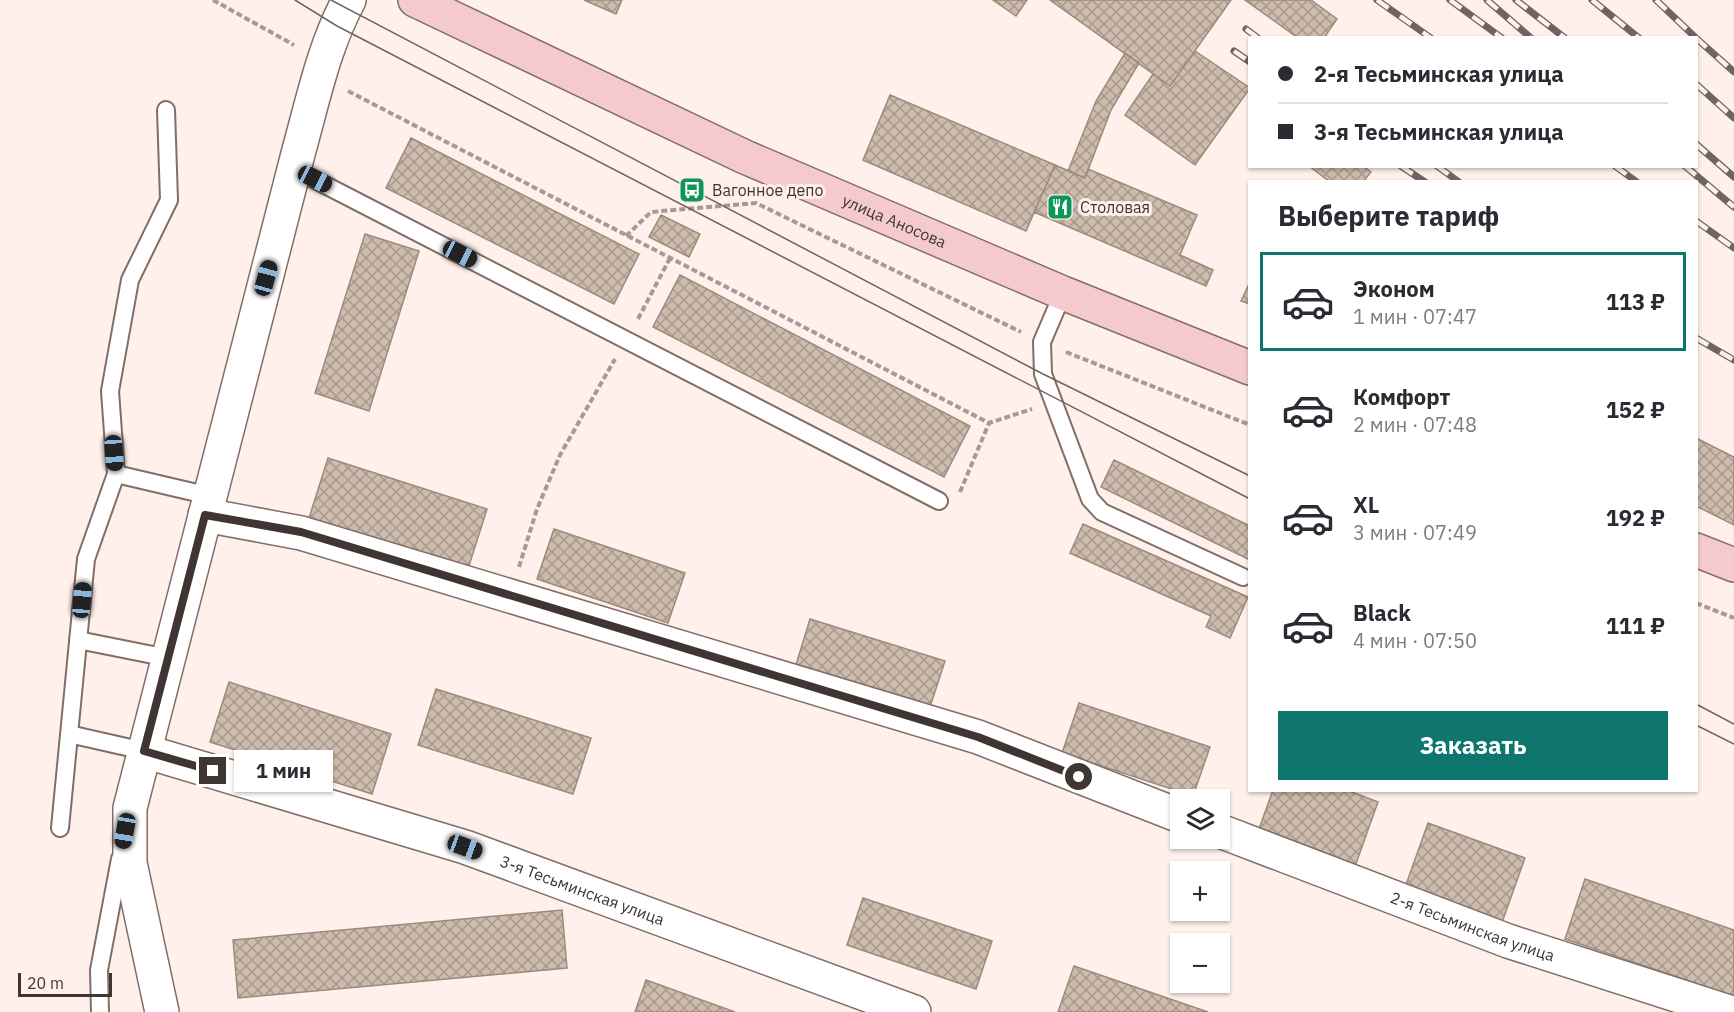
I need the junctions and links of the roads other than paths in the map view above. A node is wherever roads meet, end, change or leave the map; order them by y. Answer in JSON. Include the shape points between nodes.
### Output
{"nodes":[{"id":1,"x":349,"y":0,"type":"edge"},
{"id":2,"x":415,"y":0,"type":"edge"},
{"id":3,"x":166,"y":110,"type":"dead end"},
{"id":4,"x":294,"y":169,"type":"junction"},
{"id":5,"x":1063,"y":292,"type":"junction"},
{"id":6,"x":1248,"y":367,"type":"edge"},
{"id":7,"x":116,"y":474,"type":"junction"},
{"id":8,"x":939,"y":501,"type":"road end"},
{"id":9,"x":208,"y":505,"type":"junction"},
{"id":10,"x":1698,"y":551,"type":"edge"},
{"id":11,"x":1734,"y":565,"type":"edge"},
{"id":12,"x":1243,"y":577,"type":"dead end"},
{"id":13,"x":78,"y":640,"type":"junction"},
{"id":14,"x":168,"y":658,"type":"junction"},
{"id":15,"x":69,"y":734,"type":"junction"},
{"id":16,"x":144,"y":751,"type":"junction"},
{"id":17,"x":130,"y":808,"type":"junction"},
{"id":18,"x":1170,"y":812,"type":"edge"},
{"id":19,"x":60,"y":828,"type":"dead end"},
{"id":20,"x":1230,"y":835,"type":"edge"},
{"id":21,"x":100,"y":1012,"type":"edge"},
{"id":22,"x":162,"y":1012,"type":"edge"},
{"id":23,"x":914,"y":1012,"type":"edge"},
{"id":24,"x":1729,"y":1012,"type":"edge"}],
"edges":[{"from":1,"to":4,"type":"street","via":[[336,26]]},
{"from":2,"to":5,"type":"main road","name":"улица Аносова","via":[[745,157]]},
{"from":3,"to":7,"type":"lane","via":[[169,200],[130,280],[110,391]]},
{"from":4,"to":8,"type":"lane"},
{"from":4,"to":9,"type":"street"},
{"from":5,"to":6,"type":"main road","name":"улица Аносова"},
{"from":5,"to":12,"type":"lane","via":[[1042,342],[1043,374],[1090,499],[1102,512]]},
{"from":7,"to":9,"type":"lane"},
{"from":7,"to":13,"type":"lane","via":[[86,559]]},
{"from":9,"to":14,"type":"street"},
{"from":9,"to":18,"type":"street","via":[[978,737]]},
{"from":10,"to":11,"type":"main road"},
{"from":13,"to":14,"type":"lane"},
{"from":13,"to":15,"type":"lane"},
{"from":14,"to":16,"type":"street"},
{"from":15,"to":16,"type":"lane"},
{"from":15,"to":19,"type":"lane"},
{"from":16,"to":17,"type":"street"},
{"from":16,"to":23,"type":"street","name":"3-я Тесьминская улица","via":[[465,847]]},
{"from":17,"to":21,"type":"lane","via":[[99,970]]},
{"from":17,"to":22,"type":"street","via":[[130,863]]},
{"from":20,"to":24,"type":"street","name":"2-я Тесьминская улица","via":[[1508,941]]}]}
